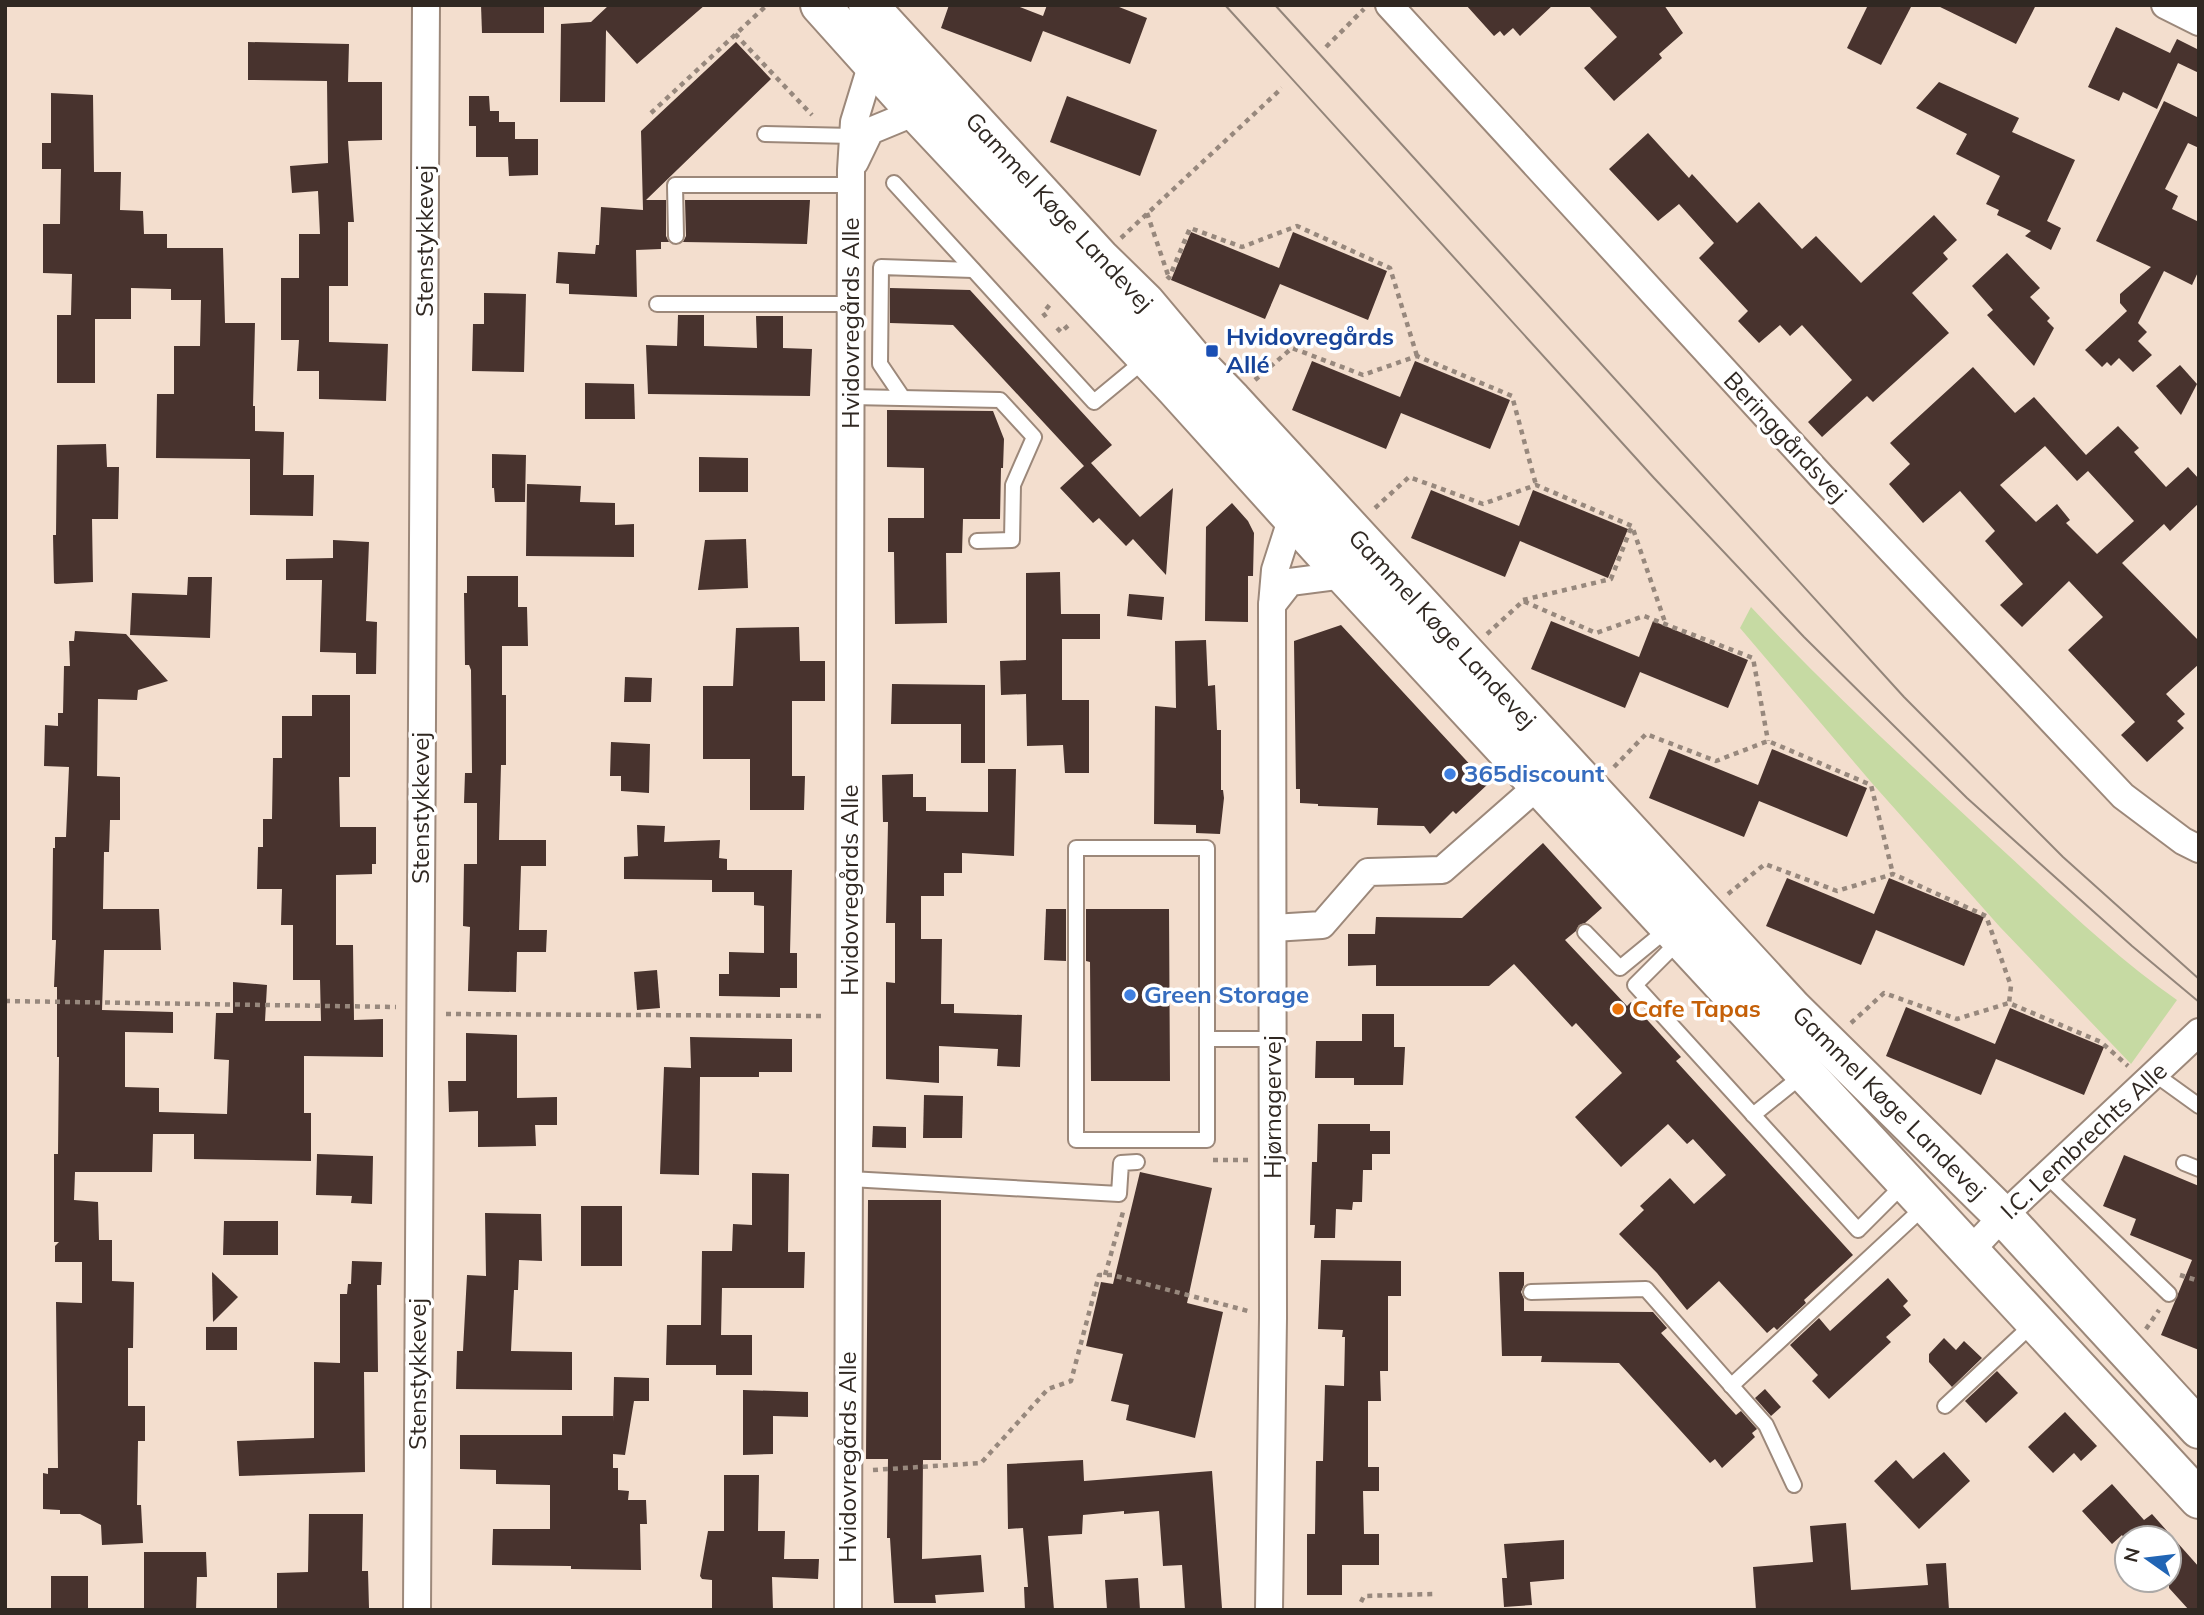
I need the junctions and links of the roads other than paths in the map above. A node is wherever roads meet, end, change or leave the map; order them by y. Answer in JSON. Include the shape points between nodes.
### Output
{"nodes":[{"id":1,"x":426,"y":5,"type":"edge"},
{"id":2,"x":820,"y":5,"type":"edge"},
{"id":3,"x":868,"y":5,"type":"edge"},
{"id":4,"x":1390,"y":5,"type":"edge"},
{"id":5,"x":2165,"y":5,"type":"edge"},
{"id":6,"x":2199,"y":22,"type":"edge"},
{"id":7,"x":872,"y":63,"type":"junction"},
{"id":8,"x":916,"y":112,"type":"junction"},
{"id":9,"x":765,"y":134,"type":"dead end"},
{"id":10,"x":842,"y":135,"type":"junction"},
{"id":11,"x":851,"y":178,"type":"junction"},
{"id":12,"x":894,"y":183,"type":"dead end"},
{"id":13,"x":676,"y":236,"type":"dead end"},
{"id":14,"x":973,"y":270,"type":"junction"},
{"id":15,"x":657,"y":304,"type":"dead end"},
{"id":16,"x":851,"y":304,"type":"junction"},
{"id":17,"x":1147,"y":358,"type":"junction"},
{"id":18,"x":851,"y":397,"type":"junction"},
{"id":19,"x":903,"y":398,"type":"junction"},
{"id":20,"x":1292,"y":517,"type":"junction"},
{"id":21,"x":976,"y":541,"type":"dead end"},
{"id":22,"x":1344,"y":575,"type":"junction"},
{"id":23,"x":1272,"y":605,"type":"junction"},
{"id":24,"x":1540,"y":784,"type":"junction"},
{"id":25,"x":2199,"y":849,"type":"edge"},
{"id":26,"x":1685,"y":926,"type":"junction"},
{"id":27,"x":1273,"y":928,"type":"junction"},
{"id":28,"x":1585,"y":932,"type":"dead end"},
{"id":29,"x":2199,"y":1032,"type":"edge"},
{"id":30,"x":1207,"y":1039,"type":"junction"},
{"id":31,"x":1273,"y":1039,"type":"junction"},
{"id":32,"x":1817,"y":1058,"type":"junction"},
{"id":33,"x":2152,"y":1079,"type":"junction"},
{"id":34,"x":2199,"y":1106,"type":"edge"},
{"id":35,"x":1754,"y":1115,"type":"junction"},
{"id":36,"x":1137,"y":1162,"type":"road end"},
{"id":37,"x":2184,"y":1163,"type":"dead end"},
{"id":38,"x":2199,"y":1169,"type":"edge"},
{"id":39,"x":2047,"y":1175,"type":"junction"},
{"id":40,"x":850,"y":1179,"type":"junction"},
{"id":41,"x":1917,"y":1193,"type":"junction"},
{"id":42,"x":2003,"y":1216,"type":"junction"},
{"id":43,"x":1969,"y":1251,"type":"junction"},
{"id":44,"x":1531,"y":1292,"type":"dead end"},
{"id":45,"x":2169,"y":1294,"type":"dead end"},
{"id":46,"x":2035,"y":1322,"type":"junction"},
{"id":47,"x":1731,"y":1386,"type":"junction"},
{"id":48,"x":1945,"y":1406,"type":"dead end"},
{"id":49,"x":2199,"y":1429,"type":"edge"},
{"id":50,"x":1794,"y":1485,"type":"dead end"},
{"id":51,"x":2199,"y":1499,"type":"edge"},
{"id":52,"x":417,"y":1610,"type":"edge"},
{"id":53,"x":848,"y":1610,"type":"edge"},
{"id":54,"x":1269,"y":1610,"type":"edge"}],
"edges":[{"from":1,"to":52,"type":"street","name":"Stenstykkevej"},
{"from":2,"to":7,"type":"main road","name":"Gammel Køge Landevej"},
{"from":3,"to":26,"type":"main road","name":"Gammel Køge Landevej","via":[[1100,258],[1157,290],[1198,365],[1590,790]]},
{"from":4,"to":25,"type":"street","name":"Beringgårdsvej","via":[[1813,467],[2123,796]]},
{"from":5,"to":6,"type":"street"},
{"from":7,"to":8,"type":"main road","name":"Gammel Køge Landevej"},
{"from":7,"to":10,"type":"street","name":"Hvidovregårds Alle","via":[[854,122]]},
{"from":8,"to":11,"type":"street","name":"Hvidovregårds Alle","via":[[870,131]]},
{"from":8,"to":17,"type":"main road","name":"Gammel Køge Landevej"},
{"from":9,"to":10,"type":"lane"},
{"from":10,"to":11,"type":"street","name":"Hvidovregårds Alle"},
{"from":11,"to":13,"type":"lane","via":[[676,185]]},
{"from":11,"to":16,"type":"street","name":"Hvidovregårds Alle"},
{"from":12,"to":14,"type":"lane"},
{"from":14,"to":17,"type":"lane","via":[[1094,402]]},
{"from":14,"to":19,"type":"lane","via":[[881,267],[880,364]]},
{"from":15,"to":16,"type":"lane"},
{"from":16,"to":18,"type":"street","name":"Hvidovregårds Alle"},
{"from":17,"to":20,"type":"main road","name":"Gammel Køge Landevej"},
{"from":18,"to":19,"type":"lane"},
{"from":18,"to":40,"type":"street","name":"Hvidovregårds Alle"},
{"from":19,"to":21,"type":"lane","via":[[1000,400],[1034,437],[1013,485],[1012,540]]},
{"from":20,"to":22,"type":"main road","name":"Gammel Køge Landevej"},
{"from":20,"to":23,"type":"street","name":"Hjørnagervej","via":[[1275,570]]},
{"from":22,"to":23,"type":"street","via":[[1290,582]]},
{"from":22,"to":24,"type":"main road","name":"Gammel Køge Landevej"},
{"from":23,"to":27,"type":"street","name":"Hjørnagervej"},
{"from":24,"to":26,"type":"main road","name":"Gammel Køge Landevej"},
{"from":24,"to":27,"type":"street","via":[[1442,870],[1368,872],[1322,925]]},
{"from":26,"to":28,"type":"lane","via":[[1620,968]]},
{"from":26,"to":32,"type":"main road","name":"Gammel Køge Landevej"},
{"from":26,"to":35,"type":"lane","via":[[1635,985]]},
{"from":27,"to":31,"type":"street","name":"Hjørnagervej"},
{"from":29,"to":33,"type":"street","name":"I.C. Lembrechts Alle"},
{"from":30,"to":30,"type":"lane","via":[[1207,848],[1076,848],[1076,1140],[1207,1140]]},
{"from":30,"to":31,"type":"lane"},
{"from":31,"to":54,"type":"street","name":"Hjørnagervej"},
{"from":32,"to":35,"type":"lane"},
{"from":32,"to":41,"type":"main road","name":"Gammel Køge Landevej"},
{"from":32,"to":42,"type":"main road","name":"Gammel Køge Landevej"},
{"from":33,"to":34,"type":"lane"},
{"from":33,"to":39,"type":"street","name":"I.C. Lembrechts Alle"},
{"from":35,"to":41,"type":"lane","via":[[1858,1230]]},
{"from":36,"to":40,"type":"lane","via":[[1121,1163],[1119,1194]]},
{"from":37,"to":38,"type":"lane"},
{"from":39,"to":42,"type":"street","name":"I.C. Lembrechts Alle"},
{"from":39,"to":45,"type":"lane"},
{"from":40,"to":53,"type":"street","name":"Hvidovregårds Alle"},
{"from":41,"to":43,"type":"main road","name":"Gammel Køge Landevej"},
{"from":41,"to":47,"type":"lane"},
{"from":42,"to":43,"type":"street","name":"I.C. Lembrechts Alle"},
{"from":42,"to":49,"type":"main road","name":"Gammel Køge Landevej"},
{"from":43,"to":46,"type":"main road","name":"Gammel Køge Landevej"},
{"from":44,"to":47,"type":"lane","via":[[1646,1289]]},
{"from":46,"to":48,"type":"lane"},
{"from":46,"to":51,"type":"main road","name":"Gammel Køge Landevej"},
{"from":47,"to":50,"type":"lane","via":[[1766,1425]]}]}
